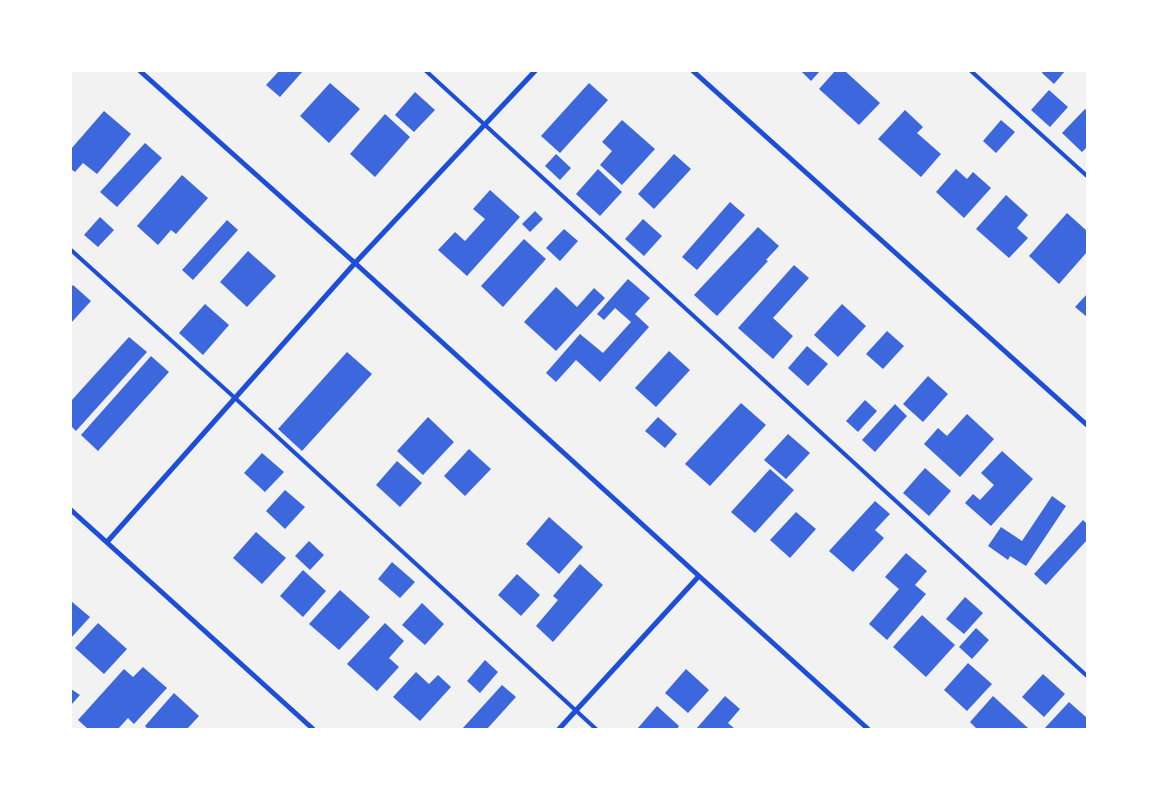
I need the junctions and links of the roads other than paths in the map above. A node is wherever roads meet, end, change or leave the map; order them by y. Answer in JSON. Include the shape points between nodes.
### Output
{"nodes":[{"id":1,"x":140,"y":71,"type":"edge"},
{"id":2,"x":426,"y":71,"type":"edge"},
{"id":3,"x":535,"y":71,"type":"edge"},
{"id":4,"x":693,"y":71,"type":"edge"},
{"id":5,"x":971,"y":71,"type":"edge"},
{"id":6,"x":485,"y":125,"type":"junction"},
{"id":7,"x":1087,"y":176,"type":"edge"},
{"id":8,"x":71,"y":250,"type":"edge"},
{"id":9,"x":355,"y":263,"type":"junction"},
{"id":10,"x":235,"y":398,"type":"junction"},
{"id":11,"x":1087,"y":425,"type":"edge"},
{"id":12,"x":71,"y":510,"type":"edge"},
{"id":13,"x":107,"y":542,"type":"junction"},
{"id":14,"x":699,"y":576,"type":"junction"},
{"id":15,"x":1087,"y":676,"type":"edge"},
{"id":16,"x":576,"y":710,"type":"junction"},
{"id":17,"x":313,"y":729,"type":"edge"},
{"id":18,"x":559,"y":729,"type":"edge"},
{"id":19,"x":596,"y":729,"type":"edge"},
{"id":20,"x":868,"y":729,"type":"edge"}],
"edges":[{"from":1,"to":9,"type":"street"},
{"from":2,"to":6,"type":"lane"},
{"from":3,"to":6,"type":"street"},
{"from":4,"to":11,"type":"street"},
{"from":5,"to":7,"type":"lane"},
{"from":6,"to":9,"type":"street"},
{"from":6,"to":15,"type":"lane"},
{"from":8,"to":10,"type":"lane"},
{"from":9,"to":10,"type":"street"},
{"from":9,"to":14,"type":"street"},
{"from":10,"to":13,"type":"street"},
{"from":10,"to":16,"type":"lane"},
{"from":12,"to":13,"type":"street"},
{"from":13,"to":17,"type":"street"},
{"from":14,"to":16,"type":"street"},
{"from":14,"to":20,"type":"street"},
{"from":16,"to":18,"type":"street"},
{"from":16,"to":19,"type":"lane"}]}
